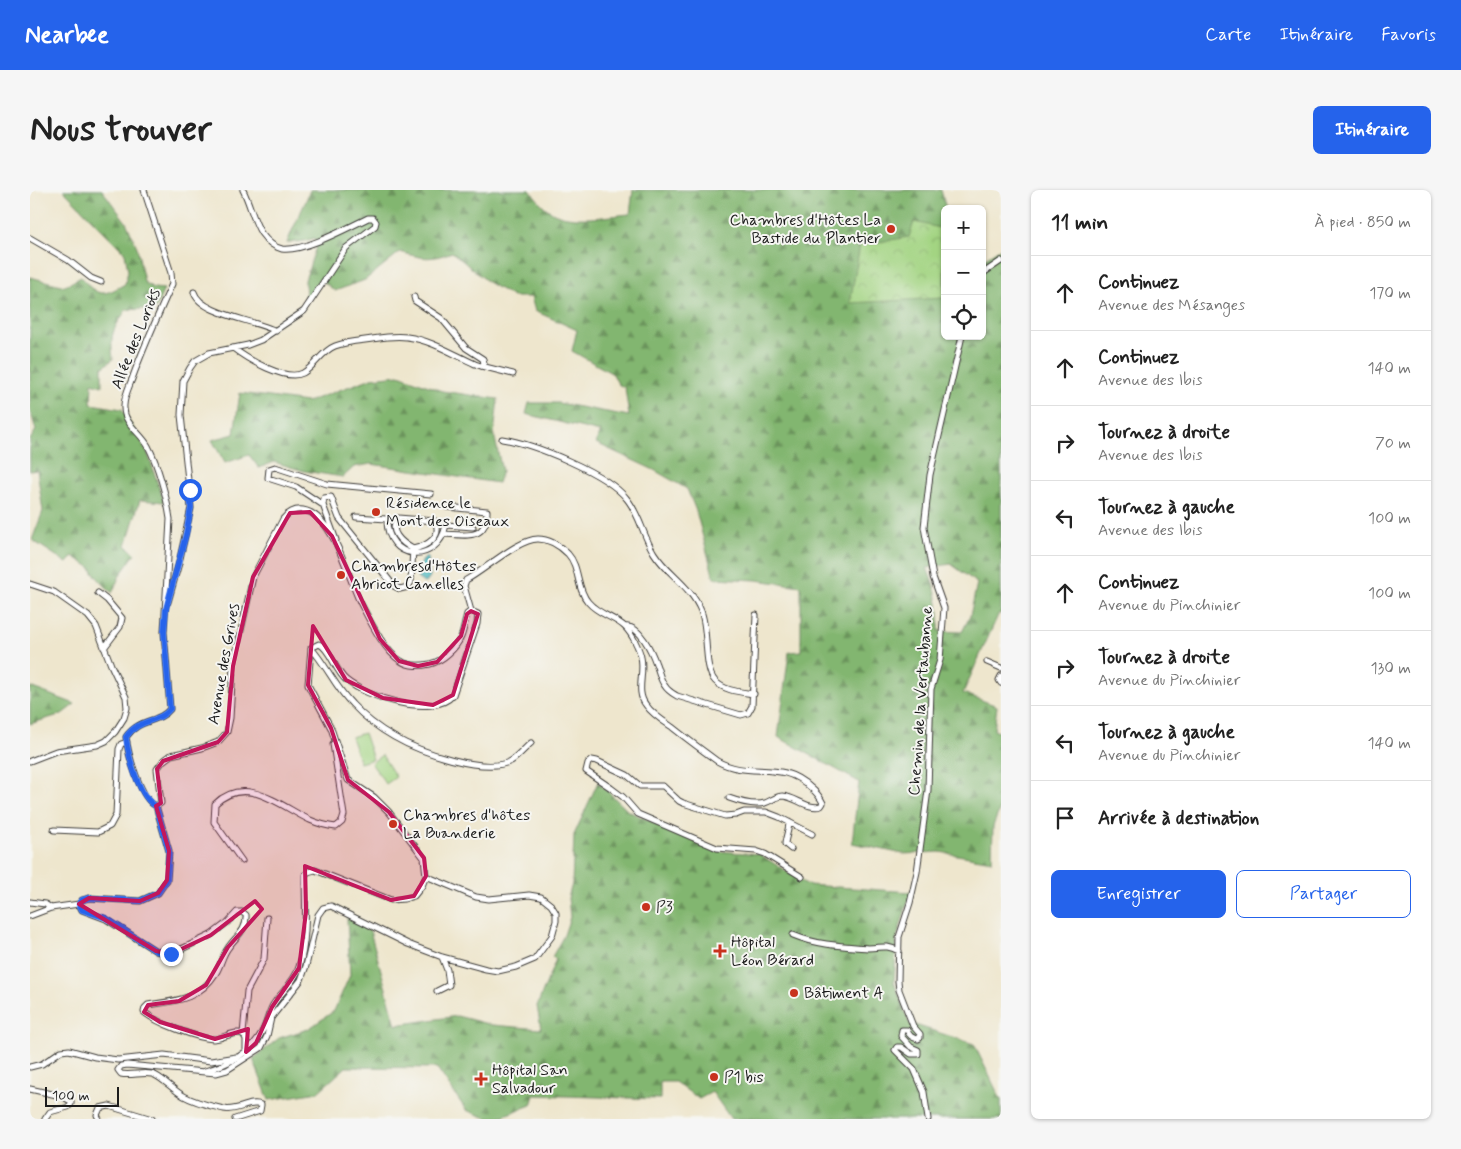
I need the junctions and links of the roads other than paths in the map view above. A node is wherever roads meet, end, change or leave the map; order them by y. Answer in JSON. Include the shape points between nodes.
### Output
{"nodes":[{"id":1,"x":144,"y":190,"type":"edge"},
{"id":2,"x":243,"y":190,"type":"edge"},
{"id":3,"x":30,"y":238,"type":"edge"},
{"id":4,"x":1001,"y":261,"type":"edge"},
{"id":5,"x":986,"y":271,"type":"edge"},
{"id":6,"x":101,"y":282,"type":"dead end"},
{"id":7,"x":194,"y":292,"type":"dead end"},
{"id":8,"x":414,"y":297,"type":"dead end"},
{"id":9,"x":276,"y":331,"type":"junction"},
{"id":10,"x":961,"y":340,"type":"edge"},
{"id":11,"x":233,"y":348,"type":"junction"},
{"id":12,"x":481,"y":366,"type":"junction"},
{"id":13,"x":513,"y":374,"type":"dead end"},
{"id":14,"x":502,"y":439,"type":"dead end"},
{"id":15,"x":431,"y":494,"type":"dead end"},
{"id":16,"x":323,"y":505,"type":"junction"},
{"id":17,"x":447,"y":507,"type":"dead end"},
{"id":18,"x":356,"y":516,"type":"dead end"},
{"id":19,"x":473,"y":527,"type":"dead end"},
{"id":20,"x":444,"y":534,"type":"junction"},
{"id":21,"x":338,"y":545,"type":"junction"},
{"id":22,"x":413,"y":551,"type":"junction"},
{"id":23,"x":30,"y":584,"type":"edge"},
{"id":24,"x":98,"y":593,"type":"dead end"},
{"id":25,"x":166,"y":609,"type":"junction"},
{"id":26,"x":471,"y":611,"type":"junction"},
{"id":27,"x":756,"y":614,"type":"dead end"},
{"id":28,"x":625,"y":627,"type":"junction"},
{"id":29,"x":104,"y":648,"type":"junction"},
{"id":30,"x":311,"y":648,"type":"junction"},
{"id":31,"x":987,"y":662,"type":"dead end"},
{"id":32,"x":1001,"y":668,"type":"edge"},
{"id":33,"x":1001,"y":676,"type":"edge"},
{"id":34,"x":1001,"y":682,"type":"edge"},
{"id":35,"x":754,"y":694,"type":"junction"},
{"id":36,"x":331,"y":728,"type":"junction"},
{"id":37,"x":127,"y":742,"type":"junction"},
{"id":38,"x":531,"y":743,"type":"dead end"},
{"id":39,"x":30,"y":762,"type":"edge"},
{"id":40,"x":729,"y":798,"type":"dead end"},
{"id":41,"x":747,"y":803,"type":"junction"},
{"id":42,"x":156,"y":806,"type":"junction"},
{"id":43,"x":744,"y":812,"type":"junction"},
{"id":44,"x":789,"y":822,"type":"junction"},
{"id":45,"x":54,"y":830,"type":"dead end"},
{"id":46,"x":812,"y":834,"type":"dead end"},
{"id":47,"x":791,"y":849,"type":"dead end"},
{"id":48,"x":242,"y":861,"type":"dead end"},
{"id":49,"x":426,"y":876,"type":"junction"},
{"id":50,"x":802,"y":877,"type":"dead end"},
{"id":51,"x":30,"y":902,"type":"edge"},
{"id":52,"x":79,"y":904,"type":"junction"},
{"id":53,"x":51,"y":908,"type":"junction"},
{"id":54,"x":30,"y":916,"type":"edge"},
{"id":55,"x":266,"y":918,"type":"dead end"},
{"id":56,"x":793,"y":935,"type":"dead end"},
{"id":57,"x":899,"y":951,"type":"junction"},
{"id":58,"x":442,"y":957,"type":"junction"},
{"id":59,"x":437,"y":991,"type":"dead end"},
{"id":60,"x":270,"y":1017,"type":"junction"},
{"id":61,"x":243,"y":1034,"type":"junction"},
{"id":62,"x":246,"y":1052,"type":"junction"},
{"id":63,"x":242,"y":1058,"type":"junction"},
{"id":64,"x":30,"y":1067,"type":"edge"},
{"id":65,"x":30,"y":1089,"type":"edge"},
{"id":66,"x":45,"y":1119,"type":"edge"},
{"id":67,"x":99,"y":1119,"type":"edge"},
{"id":68,"x":152,"y":1119,"type":"edge"},
{"id":69,"x":235,"y":1119,"type":"edge"},
{"id":70,"x":928,"y":1119,"type":"edge"}],
"edges":[{"from":1,"to":25,"type":"street","name":"Allée des Loriots","via":[[172,284],[141,354],[124,408],[136,433],[147,444],[167,503],[170,519]]},
{"from":2,"to":9,"type":"street","via":[[260,232],[280,249],[309,245],[368,218],[376,222],[346,248],[304,311]]},
{"from":3,"to":6,"type":"street"},
{"from":4,"to":5,"type":"street"},
{"from":7,"to":9,"type":"street","via":[[195,297],[209,309]]},
{"from":8,"to":12,"type":"street","via":[[415,301],[441,318],[466,348],[483,359]]},
{"from":9,"to":11,"type":"street","via":[[261,340]]},
{"from":10,"to":57,"type":"street","name":"Chemin de la Vertaubanne","via":[[930,475],[924,527],[933,576],[944,608],[940,660],[931,689],[928,790],[917,872],[899,937]]},
{"from":11,"to":12,"type":"street","via":[[276,372],[290,375],[303,373],[334,346],[389,336],[408,337]]},
{"from":11,"to":25,"type":"street","via":[[209,353],[195,361],[184,381],[181,415],[191,508]]},
{"from":12,"to":13,"type":"street"},
{"from":14,"to":35,"type":"street","via":[[540,450],[597,475],[626,498],[638,516],[654,553],[687,588],[701,611],[706,627],[708,667],[715,682]]},
{"from":15,"to":16,"type":"street","via":[[327,484],[269,469],[268,478],[296,487]]},
{"from":16,"to":21,"type":"street"},
{"from":16,"to":22,"type":"street","via":[[324,498],[331,497],[339,518],[394,586],[400,589],[408,587],[411,582]]},
{"from":17,"to":20,"type":"street","via":[[488,511],[488,521],[473,536]]},
{"from":18,"to":22,"type":"street","via":[[387,519],[387,531],[394,545]]},
{"from":19,"to":20,"type":"street","via":[[446,524]]},
{"from":20,"to":22,"type":"street","via":[[433,548],[424,552]]},
{"from":21,"to":26,"type":"street","via":[[362,605],[380,639],[399,661],[418,666],[437,662],[452,651],[461,636],[466,614]]},
{"from":21,"to":42,"type":"street","name":"Avenue des Grives","via":[[310,512],[299,510],[283,519],[252,577],[234,666],[227,732],[218,742],[171,755],[163,761],[157,769],[161,803]]},
{"from":22,"to":22,"type":"street","via":[[435,537],[438,526],[435,521],[398,518],[394,522],[396,537]]},
{"from":23,"to":29,"type":"street","via":[[54,592],[88,616],[96,626]]},
{"from":24,"to":29,"type":"street","via":[[122,618],[120,627]]},
{"from":25,"to":37,"type":"street","via":[[164,632],[170,709],[166,714],[138,724],[126,737]]},
{"from":26,"to":28,"type":"street","via":[[464,586],[466,580],[522,544],[536,539],[546,540],[570,556],[586,600],[597,611]]},
{"from":26,"to":30,"type":"street","via":[[478,614],[477,624],[453,695],[440,704],[403,704],[363,692],[338,673],[324,646],[319,644]]},
{"from":27,"to":35,"type":"street"},
{"from":28,"to":35,"type":"street","via":[[634,628],[646,643],[663,685],[677,696],[741,715],[748,713]]},
{"from":28,"to":41,"type":"street","via":[[642,657],[642,697],[654,714],[717,762],[740,770],[792,774],[815,791],[822,803],[812,807],[784,796],[759,804]]},
{"from":29,"to":39,"type":"street","via":[[128,708],[115,732],[97,745],[56,751]]},
{"from":30,"to":36,"type":"street","via":[[308,685]]},
{"from":30,"to":38,"type":"street","via":[[323,660],[337,687],[351,704],[395,738],[437,756],[485,765],[512,761]]},
{"from":31,"to":32,"type":"street"},
{"from":33,"to":34,"type":"street"},
{"from":36,"to":48,"type":"street","via":[[344,815],[342,822],[336,827],[325,826],[274,799],[251,793],[237,792],[223,797],[215,804],[214,822]]},
{"from":36,"to":49,"type":"street","via":[[348,780],[374,797],[389,812],[424,858]]},
{"from":37,"to":42,"type":"street","via":[[145,796],[150,804]]},
{"from":37,"to":45,"type":"street","via":[[119,749],[116,815],[110,826],[98,832]]},
{"from":40,"to":41,"type":"street"},
{"from":41,"to":43,"type":"street"},
{"from":42,"to":52,"type":"street","via":[[169,851],[167,880],[158,893],[140,901],[89,898]]},
{"from":43,"to":44,"type":"street","via":[[766,812]]},
{"from":43,"to":50,"type":"street","via":[[725,816],[717,814],[678,801],[664,786],[640,786],[627,775],[597,760],[588,763],[586,771],[623,797],[638,814],[717,848],[765,854]]},
{"from":44,"to":46,"type":"street"},
{"from":44,"to":47,"type":"street","via":[[785,844]]},
{"from":49,"to":58,"type":"street","via":[[476,897],[541,897],[556,913],[552,936],[535,959],[516,967],[498,971]]},
{"from":49,"to":60,"type":"street","via":[[414,896],[391,900],[315,870],[308,872],[305,875],[306,912],[299,968],[272,1007]]},
{"from":51,"to":53,"type":"street"},
{"from":52,"to":53,"type":"street"},
{"from":52,"to":61,"type":"street","via":[[82,910],[106,918],[156,951],[171,954],[211,935],[236,912],[246,915],[243,930],[228,947],[206,985],[179,1001],[148,1005],[144,1012],[160,1022],[201,1037],[215,1039],[238,1032]]},
{"from":53,"to":54,"type":"street"},
{"from":55,"to":61,"type":"street","via":[[264,959],[247,991]]},
{"from":56,"to":57,"type":"street","via":[[812,943],[873,948],[889,946]]},
{"from":57,"to":70,"type":"street","name":"Chemin de la Vertaubanne","via":[[899,990],[920,1038],[915,1039],[907,1030],[902,1030],[901,1036],[918,1050],[918,1054],[897,1047],[895,1050],[914,1069],[924,1092]]},
{"from":58,"to":59,"type":"street","via":[[449,985]]},
{"from":58,"to":60,"type":"street","via":[[331,906],[323,908],[318,915],[301,980]]},
{"from":60,"to":62,"type":"street","via":[[256,1043]]},
{"from":60,"to":63,"type":"street","via":[[268,1036],[261,1048]]},
{"from":61,"to":62,"type":"street"},
{"from":62,"to":63,"type":"street"},
{"from":63,"to":64,"type":"street","via":[[211,1061],[164,1055],[118,1060],[69,1050]]},
{"from":63,"to":69,"type":"street","via":[[201,1072],[126,1065],[118,1070],[127,1075],[153,1074],[185,1097],[227,1110],[256,1103],[261,1105],[260,1111]]},
{"from":65,"to":66,"type":"street","via":[[71,1101],[68,1107],[50,1112]]},
{"from":67,"to":68,"type":"street","via":[[100,1108],[109,1106]]}]}
